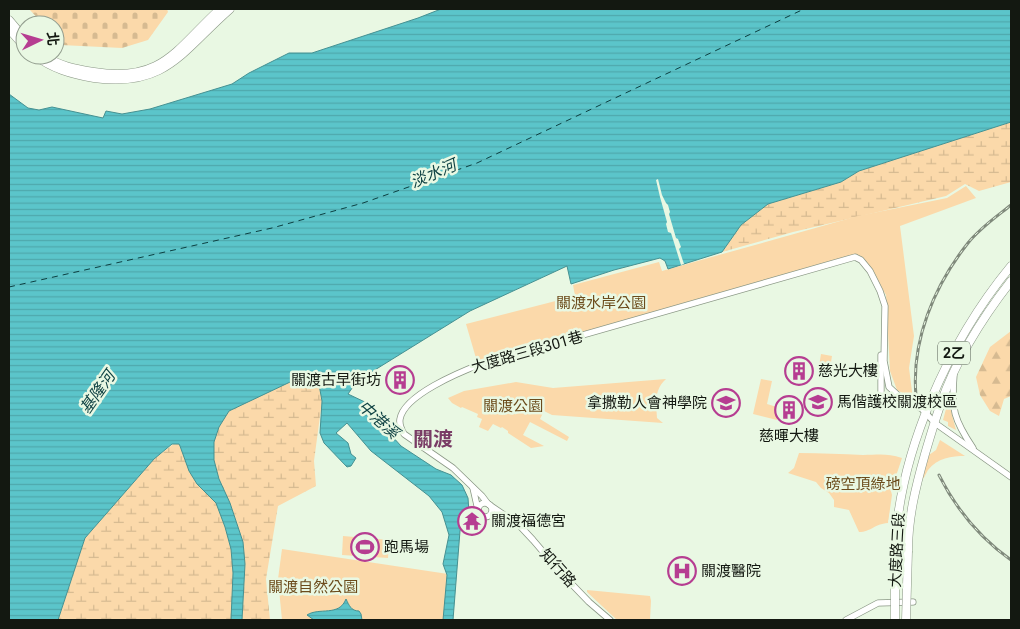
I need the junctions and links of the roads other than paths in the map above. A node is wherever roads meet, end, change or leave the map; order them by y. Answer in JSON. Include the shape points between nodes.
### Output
{"nodes":[{"id":1,"x":220,"y":9,"type":"edge"},
{"id":2,"x":230,"y":9,"type":"edge"},
{"id":3,"x":48,"y":65,"type":"edge"},
{"id":4,"x":61,"y":65,"type":"edge"},
{"id":5,"x":160,"y":68,"type":"junction"},
{"id":6,"x":1011,"y":266,"type":"edge"},
{"id":7,"x":1011,"y":281,"type":"edge"},
{"id":8,"x":884,"y":340,"type":"junction"},
{"id":9,"x":955,"y":371,"type":"junction"},
{"id":10,"x":880,"y":396,"type":"junction"},
{"id":11,"x":901,"y":398,"type":"junction"},
{"id":12,"x":917,"y":406,"type":"junction"},
{"id":13,"x":926,"y":413,"type":"junction"},
{"id":14,"x":934,"y":422,"type":"junction"},
{"id":15,"x":976,"y":452,"type":"junction"},
{"id":16,"x":455,"y":470,"type":"joint"},
{"id":17,"x":1011,"y":477,"type":"edge"},
{"id":18,"x":473,"y":488,"type":"junction"},
{"id":19,"x":488,"y":504,"type":"junction"},
{"id":20,"x":478,"y":511,"type":"junction"},
{"id":21,"x":488,"y":516,"type":"junction"},
{"id":22,"x":506,"y":516,"type":"junction"},
{"id":23,"x":913,"y":602,"type":"dead end"},
{"id":24,"x":610,"y":620,"type":"edge"},
{"id":25,"x":846,"y":620,"type":"edge"},
{"id":26,"x":895,"y":620,"type":"edge"},
{"id":27,"x":906,"y":620,"type":"edge"}],
"edges":[{"from":1,"to":5,"type":"main road"},
{"from":2,"to":5,"type":"main road","via":[[178,59]]},
{"from":3,"to":5,"type":"main road","via":[[80,76],[106,79],[138,78]]},
{"from":4,"to":5,"type":"main road","via":[[102,73],[130,74]]},
{"from":6,"to":13,"type":"main road","name":"大度路三段","number":"2乙","via":[[977,313]]},
{"from":7,"to":9,"type":"main road","number":"2乙","via":[[985,318]]},
{"from":8,"to":10,"type":"street","via":[[880,360]]},
{"from":8,"to":11,"type":"street","via":[[888,383]]},
{"from":8,"to":16,"type":"street","name":"大度路三段301巷","via":[[885,306],[880,291],[870,271],[858,258],[851,258],[481,364],[416,398],[405,407],[400,420],[404,434]]},
{"from":9,"to":14,"type":"main road","name":"大度路三段","number":"2乙"},
{"from":9,"to":15,"type":"street","via":[[952,396],[956,418]]},
{"from":10,"to":11,"type":"street","via":[[888,392]]},
{"from":10,"to":12,"type":"street"},
{"from":11,"to":12,"type":"street"},
{"from":12,"to":13,"type":"street"},
{"from":13,"to":14,"type":"street"},
{"from":13,"to":26,"type":"main road","name":"大度路三段","number":"2乙","bridge":true,"via":[[901,494],[896,528]]},
{"from":14,"to":15,"type":"street"},
{"from":14,"to":27,"type":"main road","name":"大度路三段","number":"2乙","bridge":true,"via":[[912,506]]},
{"from":15,"to":17,"type":"street"},
{"from":16,"to":18,"type":"street","name":"知行路"},
{"from":18,"to":19,"type":"street","name":"知行路"},
{"from":18,"to":20,"type":"street"},
{"from":19,"to":20,"type":"street","via":[[481,504]]},
{"from":19,"to":21,"type":"street","via":[[491,511]]},
{"from":19,"to":22,"type":"street","name":"知行路"},
{"from":20,"to":21,"type":"street","via":[[482,516]]},
{"from":21,"to":22,"type":"street"},
{"from":22,"to":24,"type":"street","name":"知行路","via":[[519,525],[562,574]]},
{"from":23,"to":25,"type":"street","via":[[878,603]]}]}
